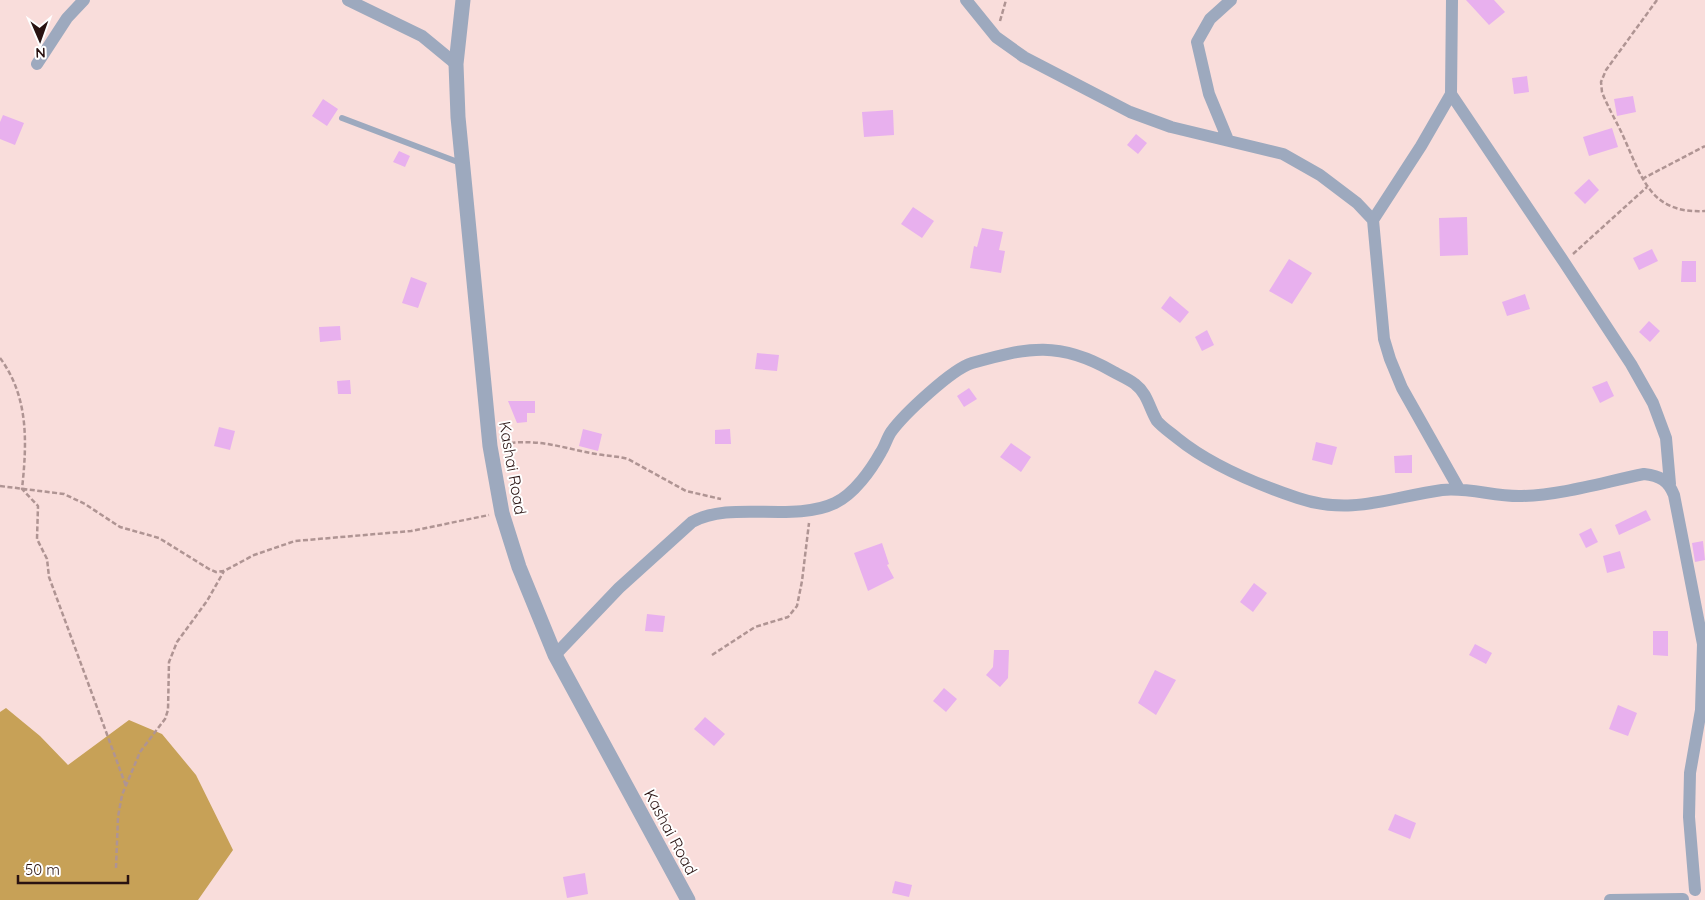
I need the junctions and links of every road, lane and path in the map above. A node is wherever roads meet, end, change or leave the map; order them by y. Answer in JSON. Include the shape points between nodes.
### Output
{"nodes":[{"id":1,"x":84,"y":0,"type":"edge"},
{"id":2,"x":348,"y":0,"type":"edge"},
{"id":3,"x":463,"y":0,"type":"edge"},
{"id":4,"x":966,"y":0,"type":"edge"},
{"id":5,"x":1006,"y":0,"type":"edge"},
{"id":6,"x":1231,"y":0,"type":"edge"},
{"id":7,"x":1452,"y":0,"type":"edge"},
{"id":8,"x":1657,"y":0,"type":"edge"},
{"id":9,"x":996,"y":38,"type":"junction"},
{"id":10,"x":37,"y":64,"type":"dead end"},
{"id":11,"x":456,"y":64,"type":"junction"},
{"id":12,"x":1451,"y":94,"type":"junction"},
{"id":13,"x":342,"y":118,"type":"dead end"},
{"id":14,"x":1228,"y":140,"type":"junction"},
{"id":15,"x":1705,"y":146,"type":"edge"},
{"id":16,"x":464,"y":165,"type":"junction"},
{"id":17,"x":1642,"y":180,"type":"junction"},
{"id":18,"x":1647,"y":187,"type":"junction"},
{"id":19,"x":1705,"y":211,"type":"edge"},
{"id":20,"x":1373,"y":220,"type":"junction"},
{"id":21,"x":1564,"y":262,"type":"junction"},
{"id":22,"x":0,"y":358,"type":"edge"},
{"id":23,"x":490,"y":446,"type":"junction"},
{"id":24,"x":1670,"y":484,"type":"junction"},
{"id":25,"x":0,"y":486,"type":"edge"},
{"id":26,"x":1458,"y":489,"type":"junction"},
{"id":27,"x":22,"y":490,"type":"junction"},
{"id":28,"x":727,"y":500,"type":"dead end"},
{"id":29,"x":810,"y":509,"type":"junction"},
{"id":30,"x":502,"y":513,"type":"junction"},
{"id":31,"x":224,"y":570,"type":"junction"},
{"id":32,"x":555,"y":655,"type":"junction"},
{"id":33,"x":712,"y":655,"type":"dead end"},
{"id":34,"x":126,"y":786,"type":"junction"},
{"id":35,"x":116,"y":868,"type":"dead end"},
{"id":36,"x":1700,"y":890,"type":"edge"},
{"id":37,"x":688,"y":900,"type":"edge"},
{"id":38,"x":1610,"y":900,"type":"edge"},
{"id":39,"x":1683,"y":900,"type":"edge"}],
"edges":[{"from":1,"to":10,"type":"street","via":[[67,18]]},
{"from":2,"to":11,"type":"street","via":[[422,36]]},
{"from":3,"to":11,"type":"street","name":"Kashai Road"},
{"from":4,"to":9,"type":"street"},
{"from":5,"to":9,"type":"path"},
{"from":6,"to":14,"type":"street","via":[[1210,19],[1197,42],[1209,94]]},
{"from":7,"to":12,"type":"street"},
{"from":8,"to":17,"type":"path","via":[[1617,52],[1601,82],[1605,100]]},
{"from":9,"to":14,"type":"street","via":[[1024,57],[1130,112]]},
{"from":11,"to":16,"type":"street","name":"Kashai Road"},
{"from":12,"to":20,"type":"street"},
{"from":12,"to":21,"type":"street"},
{"from":13,"to":16,"type":"lane"},
{"from":14,"to":20,"type":"street","via":[[1283,154],[1320,175],[1357,203]]},
{"from":15,"to":17,"type":"path"},
{"from":16,"to":23,"type":"street","name":"Kashai Road"},
{"from":17,"to":18,"type":"path"},
{"from":18,"to":19,"type":"path","via":[[1653,196],[1672,208]]},
{"from":18,"to":21,"type":"path"},
{"from":20,"to":26,"type":"street","via":[[1384,339],[1390,359],[1402,388]]},
{"from":21,"to":24,"type":"street","via":[[1653,403],[1666,438]]},
{"from":22,"to":27,"type":"path","via":[[19,390],[26,444]]},
{"from":23,"to":28,"type":"path","via":[[525,440],[617,456],[686,491]]},
{"from":23,"to":30,"type":"street","name":"Kashai Road"},
{"from":24,"to":26,"type":"street","via":[[1654,475],[1644,474],[1542,495],[1506,496]]},
{"from":24,"to":36,"type":"street","via":[[1703,644],[1701,710],[1690,774],[1688,817]]},
{"from":25,"to":27,"type":"path"},
{"from":26,"to":29,"type":"street","via":[[1367,505],[1347,506],[1300,499],[1227,468],[1179,440],[1158,421],[1150,401],[1135,384],[1076,353],[1036,348],[970,364],[954,373],[890,433],[882,452],[854,489],[836,503]]},
{"from":27,"to":31,"type":"path","via":[[64,494],[120,527],[158,538],[216,572]]},
{"from":27,"to":34,"type":"path","via":[[38,506],[38,545],[47,559],[49,577]]},
{"from":29,"to":32,"type":"street","via":[[717,513],[692,522],[619,588]]},
{"from":29,"to":33,"type":"path","via":[[797,606],[788,616],[755,627]]},
{"from":30,"to":31,"type":"path","via":[[411,531],[295,541],[254,555]]},
{"from":30,"to":32,"type":"street","name":"Kashai Road","via":[[519,567]]},
{"from":31,"to":34,"type":"path","via":[[207,601],[177,642],[169,662],[165,719],[140,752]]},
{"from":32,"to":37,"type":"street","name":"Kashai Road"},
{"from":34,"to":35,"type":"path","via":[[118,817]]},
{"from":36,"to":39,"type":"street"},
{"from":38,"to":39,"type":"street"}]}
